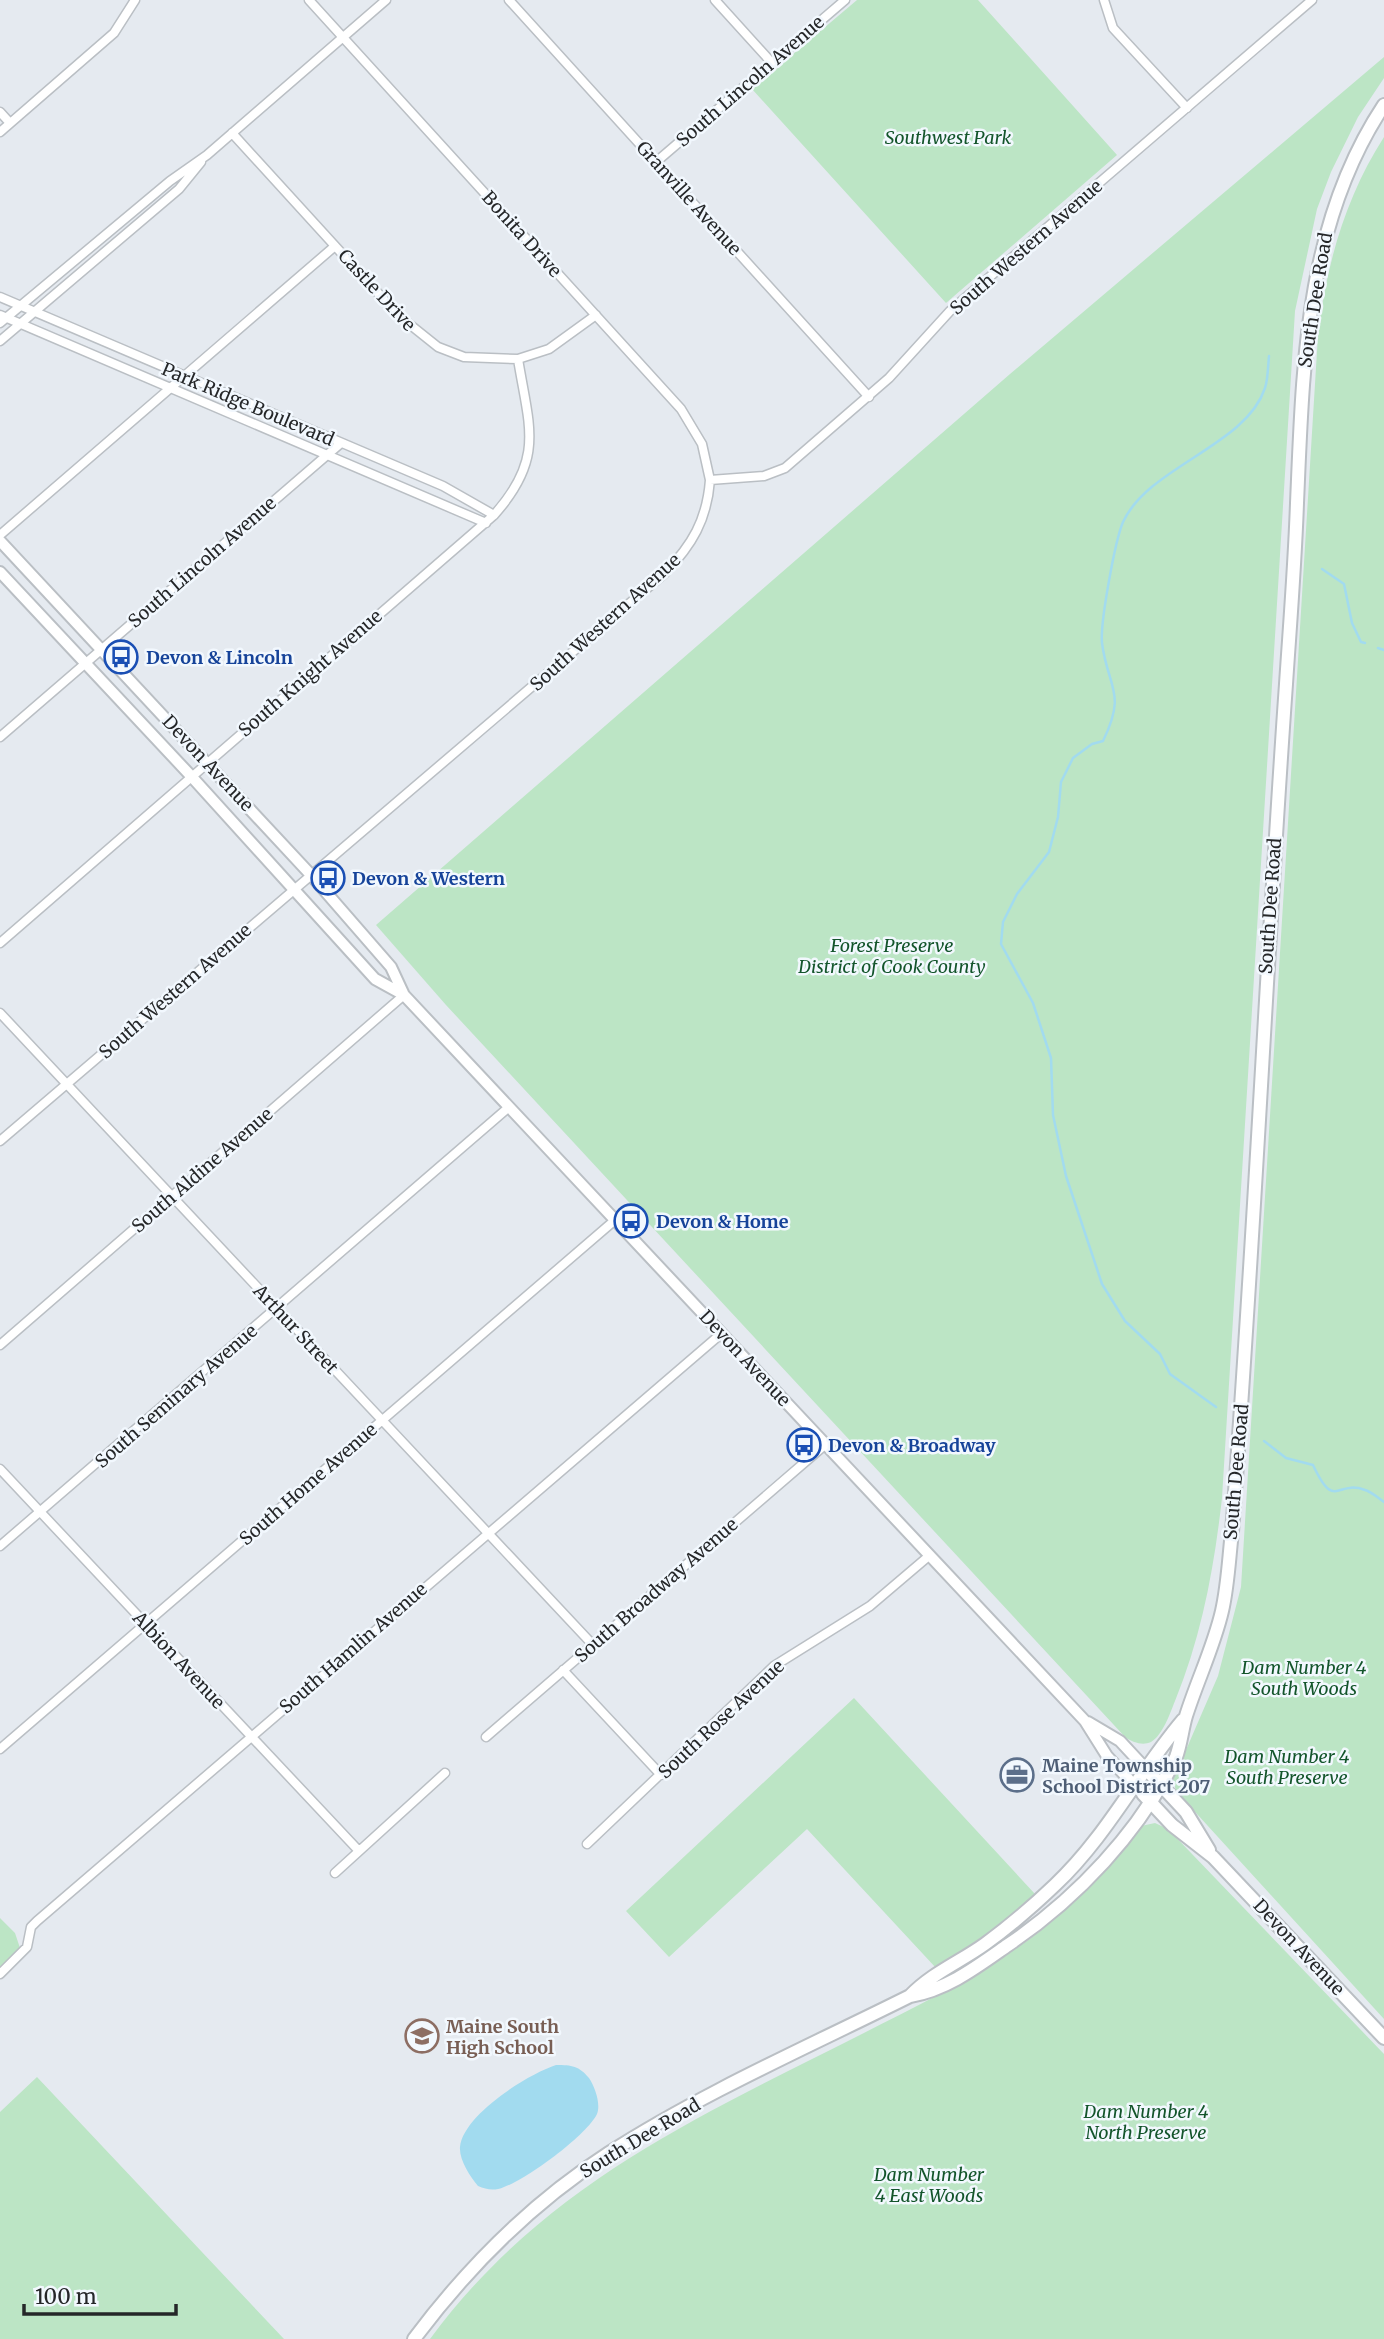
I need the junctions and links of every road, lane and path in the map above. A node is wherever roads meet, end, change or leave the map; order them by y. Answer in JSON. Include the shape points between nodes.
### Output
{"nodes":[{"id":1,"x":135,"y":0,"type":"edge"},
{"id":2,"x":309,"y":0,"type":"edge"},
{"id":3,"x":386,"y":0,"type":"edge"},
{"id":4,"x":509,"y":0,"type":"edge"},
{"id":5,"x":715,"y":0,"type":"edge"},
{"id":6,"x":845,"y":0,"type":"edge"},
{"id":7,"x":1104,"y":0,"type":"edge"},
{"id":8,"x":1312,"y":0,"type":"edge"},
{"id":9,"x":343,"y":37,"type":"junction"},
{"id":10,"x":772,"y":63,"type":"junction"},
{"id":11,"x":1384,"y":105,"type":"edge"},
{"id":12,"x":1187,"y":108,"type":"junction"},
{"id":13,"x":0,"y":112,"type":"edge"},
{"id":14,"x":10,"y":123,"type":"junction"},
{"id":15,"x":0,"y":131,"type":"edge"},
{"id":16,"x":232,"y":133,"type":"junction"},
{"id":17,"x":207,"y":155,"type":"junction"},
{"id":18,"x":656,"y":162,"type":"junction"},
{"id":19,"x":335,"y":246,"type":"junction"},
{"id":20,"x":0,"y":297,"type":"edge"},
{"id":21,"x":20,"y":306,"type":"junction"},
{"id":22,"x":34,"y":312,"type":"junction"},
{"id":23,"x":596,"y":315,"type":"junction"},
{"id":24,"x":2,"y":319,"type":"edge"},
{"id":25,"x":21,"y":324,"type":"junction"},
{"id":26,"x":0,"y":341,"type":"edge"},
{"id":27,"x":518,"y":359,"type":"junction"},
{"id":28,"x":185,"y":377,"type":"junction"},
{"id":29,"x":171,"y":388,"type":"junction"},
{"id":30,"x":869,"y":397,"type":"junction"},
{"id":31,"x":341,"y":443,"type":"junction"},
{"id":32,"x":327,"y":456,"type":"junction"},
{"id":33,"x":710,"y":480,"type":"junction"},
{"id":34,"x":494,"y":515,"type":"junction"},
{"id":35,"x":486,"y":523,"type":"junction"},
{"id":36,"x":0,"y":535,"type":"edge"},
{"id":37,"x":0,"y":541,"type":"edge"},
{"id":38,"x":0,"y":572,"type":"edge"},
{"id":39,"x":102,"y":649,"type":"junction"},
{"id":40,"x":85,"y":663,"type":"junction"},
{"id":41,"x":0,"y":737,"type":"edge"},
{"id":42,"x":207,"y":762,"type":"junction"},
{"id":43,"x":191,"y":776,"type":"junction"},
{"id":44,"x":311,"y":875,"type":"junction"},
{"id":45,"x":294,"y":889,"type":"junction"},
{"id":46,"x":0,"y":943,"type":"edge"},
{"id":47,"x":404,"y":995,"type":"junction"},
{"id":48,"x":0,"y":1013,"type":"edge"},
{"id":49,"x":67,"y":1084,"type":"junction"},
{"id":50,"x":509,"y":1107,"type":"junction"},
{"id":51,"x":0,"y":1141,"type":"edge"},
{"id":52,"x":172,"y":1196,"type":"junction"},
{"id":53,"x":615,"y":1220,"type":"junction"},
{"id":54,"x":278,"y":1309,"type":"junction"},
{"id":55,"x":722,"y":1333,"type":"junction"},
{"id":56,"x":0,"y":1345,"type":"edge"},
{"id":57,"x":383,"y":1420,"type":"junction"},
{"id":58,"x":826,"y":1444,"type":"junction"},
{"id":59,"x":0,"y":1469,"type":"edge"},
{"id":60,"x":40,"y":1512,"type":"junction"},
{"id":61,"x":488,"y":1533,"type":"junction"},
{"id":62,"x":0,"y":1546,"type":"edge"},
{"id":63,"x":930,"y":1555,"type":"junction"},
{"id":64,"x":145,"y":1623,"type":"junction"},
{"id":65,"x":593,"y":1644,"type":"junction"},
{"id":66,"x":563,"y":1670,"type":"junction"},
{"id":67,"x":1186,"y":1717,"type":"junction"},
{"id":68,"x":1085,"y":1721,"type":"junction"},
{"id":69,"x":250,"y":1737,"type":"junction"},
{"id":70,"x":486,"y":1737,"type":"dead end"},
{"id":71,"x":0,"y":1749,"type":"edge"},
{"id":72,"x":1146,"y":1769,"type":"junction"},
{"id":73,"x":445,"y":1773,"type":"dead end"},
{"id":74,"x":661,"y":1775,"type":"junction"},
{"id":75,"x":1160,"y":1784,"type":"junction"},
{"id":76,"x":1135,"y":1786,"type":"junction"},
{"id":77,"x":1149,"y":1800,"type":"junction"},
{"id":78,"x":587,"y":1844,"type":"dead end"},
{"id":79,"x":359,"y":1851,"type":"junction"},
{"id":80,"x":1213,"y":1857,"type":"junction"},
{"id":81,"x":335,"y":1873,"type":"dead end"},
{"id":82,"x":0,"y":1974,"type":"edge"},
{"id":83,"x":911,"y":1996,"type":"junction"},
{"id":84,"x":1384,"y":2038,"type":"edge"},
{"id":85,"x":414,"y":2339,"type":"edge"}],
"edges":[{"from":1,"to":14,"type":"street","via":[[114,33]]},
{"from":2,"to":9,"type":"street","name":"Bonita Drive"},
{"from":3,"to":9,"type":"street"},
{"from":4,"to":18,"type":"street","name":"Granville Avenue"},
{"from":5,"to":10,"type":"street"},
{"from":6,"to":10,"type":"street","name":"South Lincoln Avenue"},
{"from":7,"to":12,"type":"street","via":[[1113,29]]},
{"from":8,"to":12,"type":"street","name":"South Western Avenue"},
{"from":9,"to":16,"type":"street"},
{"from":9,"to":23,"type":"street","name":"Bonita Drive"},
{"from":10,"to":18,"type":"street","name":"South Lincoln Avenue"},
{"from":11,"to":67,"type":"main road","name":"South Dee Road","via":[[1348,167],[1332,207],[1303,353],[1240,1430],[1223,1610]]},
{"from":12,"to":30,"type":"street","name":"South Western Avenue","via":[[950,311]]},
{"from":13,"to":14,"type":"street"},
{"from":14,"to":15,"type":"street"},
{"from":16,"to":17,"type":"street"},
{"from":16,"to":19,"type":"street","name":"Castle Drive"},
{"from":17,"to":21,"type":"street"},
{"from":17,"to":22,"type":"street","via":[[179,189]]},
{"from":18,"to":30,"type":"street","name":"Granville Avenue"},
{"from":19,"to":27,"type":"street","name":"Castle Drive","via":[[424,338],[464,356]]},
{"from":19,"to":28,"type":"street"},
{"from":20,"to":21,"type":"street","name":"Park Ridge Boulevard"},
{"from":21,"to":22,"type":"street","name":"Park Ridge Boulevard"},
{"from":21,"to":24,"type":"street"},
{"from":22,"to":25,"type":"street"},
{"from":22,"to":28,"type":"street","name":"Park Ridge Boulevard"},
{"from":23,"to":27,"type":"street","name":"Castle Drive","via":[[549,349]]},
{"from":23,"to":33,"type":"street","name":"Bonita Drive","via":[[693,426],[708,461]]},
{"from":24,"to":25,"type":"street","name":"Park Ridge Boulevard"},
{"from":25,"to":26,"type":"street"},
{"from":25,"to":29,"type":"street","name":"Park Ridge Boulevard"},
{"from":27,"to":34,"type":"street","name":"South Knight Avenue","via":[[531,441],[516,489]]},
{"from":28,"to":29,"type":"street"},
{"from":28,"to":31,"type":"street","name":"Park Ridge Boulevard"},
{"from":29,"to":32,"type":"street","name":"Park Ridge Boulevard"},
{"from":29,"to":36,"type":"street"},
{"from":30,"to":33,"type":"street","name":"South Western Avenue","via":[[774,474]]},
{"from":31,"to":32,"type":"street","name":"South Lincoln Avenue"},
{"from":31,"to":34,"type":"street","name":"Park Ridge Boulevard","via":[[443,486]]},
{"from":32,"to":35,"type":"street","name":"Park Ridge Boulevard"},
{"from":32,"to":39,"type":"street","name":"South Lincoln Avenue"},
{"from":33,"to":44,"type":"street","name":"South Western Avenue","via":[[700,529],[665,573]]},
{"from":34,"to":35,"type":"street","name":"South Knight Avenue"},
{"from":35,"to":42,"type":"street","name":"South Knight Avenue"},
{"from":37,"to":39,"type":"street","name":"Devon Avenue"},
{"from":38,"to":40,"type":"street","name":"Devon Avenue"},
{"from":39,"to":40,"type":"street","name":"South Lincoln Avenue"},
{"from":39,"to":42,"type":"street","name":"Devon Avenue"},
{"from":40,"to":41,"type":"street","name":"South Lincoln Avenue"},
{"from":40,"to":43,"type":"street","name":"Devon Avenue"},
{"from":42,"to":43,"type":"street","name":"South Knight Avenue"},
{"from":42,"to":44,"type":"street","name":"Devon Avenue"},
{"from":43,"to":45,"type":"street","name":"Devon Avenue"},
{"from":43,"to":46,"type":"street","name":"South Knight Avenue"},
{"from":44,"to":45,"type":"street","name":"South Western Avenue"},
{"from":44,"to":47,"type":"street","name":"Devon Avenue","via":[[391,967]]},
{"from":45,"to":47,"type":"street","name":"Devon Avenue","via":[[375,979]]},
{"from":45,"to":49,"type":"street","name":"South Western Avenue"},
{"from":47,"to":50,"type":"street","name":"Devon Avenue"},
{"from":47,"to":52,"type":"street","name":"South Aldine Avenue"},
{"from":48,"to":49,"type":"street","name":"Arthur Street"},
{"from":49,"to":51,"type":"street","name":"South Western Avenue"},
{"from":49,"to":52,"type":"street","name":"Arthur Street"},
{"from":50,"to":53,"type":"street","name":"Devon Avenue"},
{"from":50,"to":54,"type":"street","name":"South Seminary Avenue"},
{"from":52,"to":54,"type":"street","name":"Arthur Street"},
{"from":52,"to":56,"type":"street","name":"South Aldine Avenue"},
{"from":53,"to":55,"type":"street","name":"Devon Avenue"},
{"from":53,"to":57,"type":"street","name":"South Home Avenue"},
{"from":54,"to":57,"type":"street","name":"Arthur Street"},
{"from":54,"to":60,"type":"street","name":"South Seminary Avenue"},
{"from":55,"to":58,"type":"street","name":"Devon Avenue"},
{"from":55,"to":61,"type":"street","name":"South Hamlin Avenue"},
{"from":57,"to":61,"type":"street","name":"Arthur Street"},
{"from":57,"to":64,"type":"street","name":"South Home Avenue"},
{"from":58,"to":63,"type":"street","name":"Devon Avenue"},
{"from":58,"to":65,"type":"street","name":"South Broadway Avenue"},
{"from":59,"to":60,"type":"street","name":"Albion Avenue"},
{"from":60,"to":62,"type":"street","name":"South Seminary Avenue"},
{"from":60,"to":64,"type":"street","name":"Albion Avenue"},
{"from":61,"to":65,"type":"street","name":"Arthur Street"},
{"from":61,"to":69,"type":"street","name":"South Hamlin Avenue"},
{"from":63,"to":68,"type":"street","name":"Devon Avenue"},
{"from":63,"to":74,"type":"street","name":"South Rose Avenue","via":[[870,1606],[775,1666]]},
{"from":64,"to":69,"type":"street","name":"Albion Avenue"},
{"from":64,"to":71,"type":"street","name":"South Home Avenue"},
{"from":65,"to":66,"type":"street","name":"South Broadway Avenue"},
{"from":66,"to":70,"type":"street","name":"South Broadway Avenue"},
{"from":66,"to":74,"type":"street"},
{"from":67,"to":72,"type":"main road","name":"South Dee Road"},
{"from":67,"to":75,"type":"main road","name":"South Dee Road","via":[[1177,1755]]},
{"from":68,"to":72,"type":"street","name":"Devon Avenue","via":[[1120,1741]]},
{"from":68,"to":76,"type":"street","name":"Devon Avenue","via":[[1107,1756]]},
{"from":69,"to":79,"type":"street","name":"Albion Avenue"},
{"from":69,"to":82,"type":"street","name":"South Hamlin Avenue","via":[[37,1920],[27,1947]]},
{"from":72,"to":75,"type":"main road","name":"Devon Avenue"},
{"from":72,"to":76,"type":"main road","name":"South Dee Road"},
{"from":73,"to":79,"type":"street"},
{"from":74,"to":78,"type":"street","name":"South Rose Avenue"},
{"from":75,"to":77,"type":"main road","name":"South Dee Road"},
{"from":75,"to":80,"type":"main road","name":"Devon Avenue","via":[[1186,1812]]},
{"from":76,"to":77,"type":"main road","name":"Devon Avenue"},
{"from":76,"to":83,"type":"main road","name":"South Dee Road","via":[[1090,1849],[1055,1886],[985,1945],[925,1981]]},
{"from":77,"to":80,"type":"main road","name":"Devon Avenue"},
{"from":77,"to":83,"type":"main road","name":"South Dee Road","via":[[1090,1876],[1039,1923],[958,1978],[929,1993]]},
{"from":79,"to":81,"type":"street"},
{"from":80,"to":84,"type":"main road","name":"Devon Avenue"},
{"from":83,"to":85,"type":"main road","name":"South Dee Road","via":[[689,2106],[607,2154],[487,2252]]}]}
